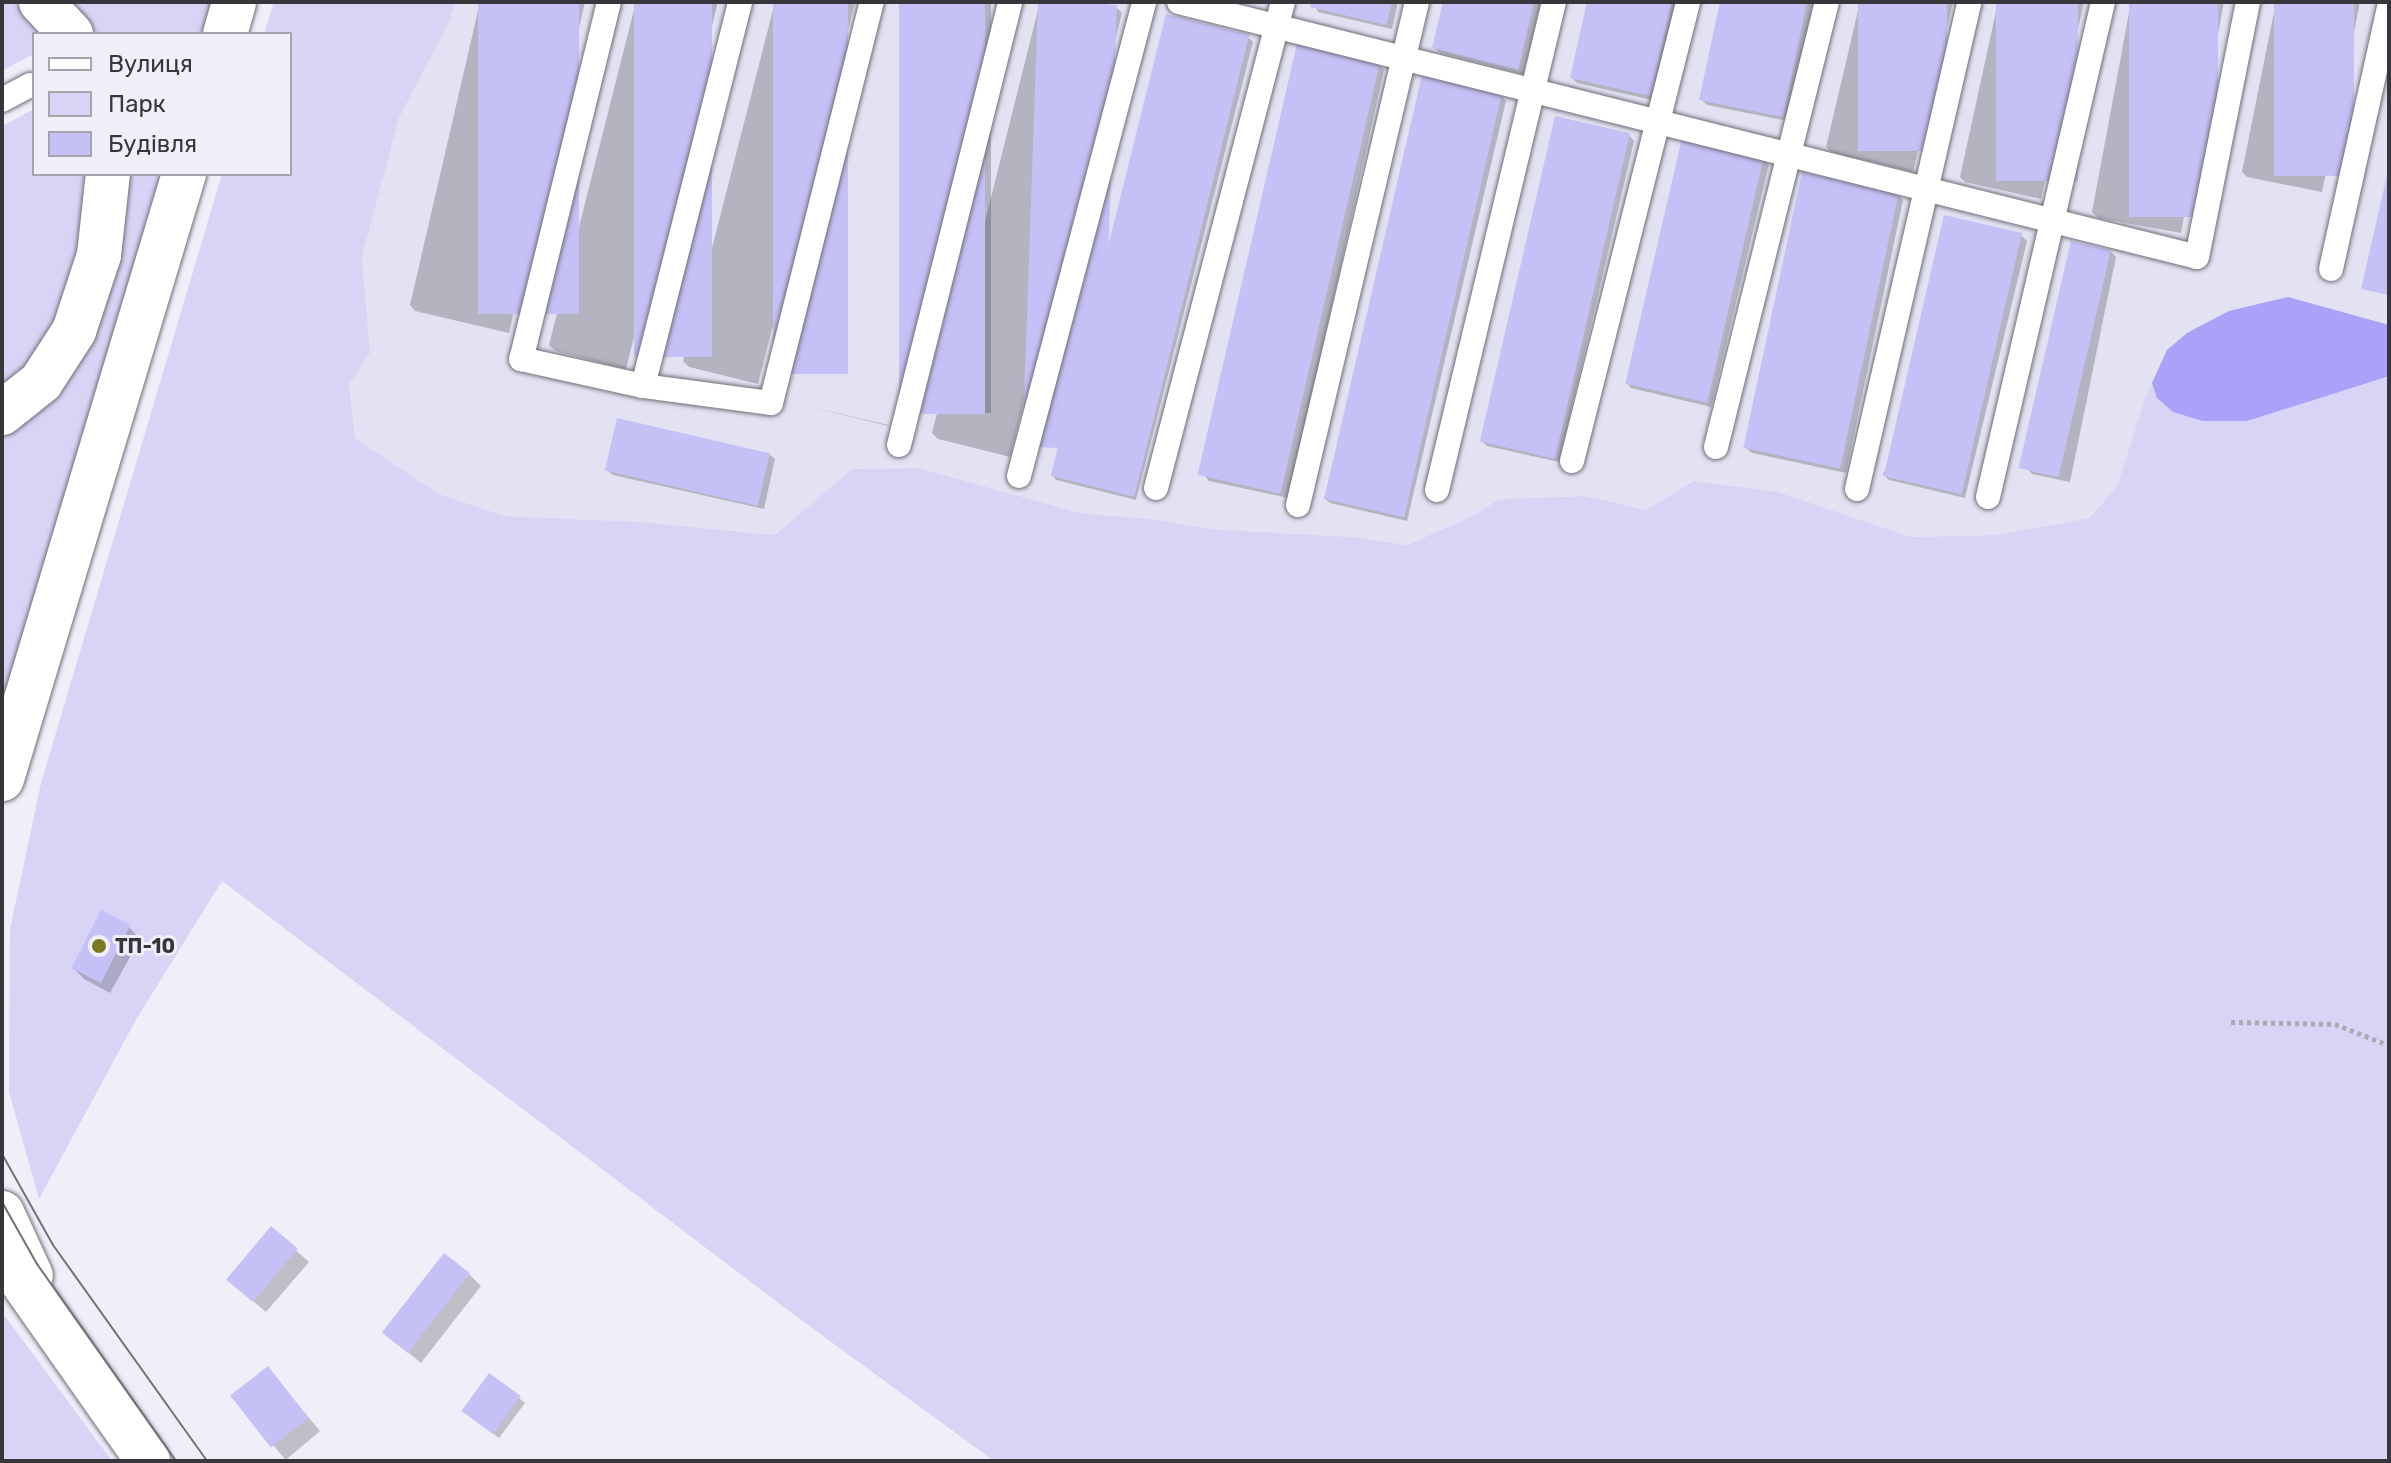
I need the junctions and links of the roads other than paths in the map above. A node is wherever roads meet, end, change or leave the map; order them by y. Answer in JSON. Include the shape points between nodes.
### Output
{"nodes":[{"id":1,"x":41,"y":2,"type":"edge"},
{"id":2,"x":234,"y":2,"type":"edge"},
{"id":3,"x":609,"y":2,"type":"edge"},
{"id":4,"x":740,"y":2,"type":"edge"},
{"id":5,"x":872,"y":2,"type":"edge"},
{"id":6,"x":1010,"y":2,"type":"edge"},
{"id":7,"x":1144,"y":2,"type":"edge"},
{"id":8,"x":1179,"y":2,"type":"edge"},
{"id":9,"x":1283,"y":2,"type":"edge"},
{"id":10,"x":1417,"y":2,"type":"edge"},
{"id":11,"x":1554,"y":2,"type":"edge"},
{"id":12,"x":1688,"y":2,"type":"edge"},
{"id":13,"x":1827,"y":2,"type":"edge"},
{"id":14,"x":1969,"y":2,"type":"edge"},
{"id":15,"x":2103,"y":2,"type":"edge"},
{"id":16,"x":2248,"y":2,"type":"edge"},
{"id":17,"x":2389,"y":8,"type":"edge"},
{"id":18,"x":1277,"y":26,"type":"junction"},
{"id":19,"x":69,"y":32,"type":"edge"},
{"id":20,"x":226,"y":32,"type":"edge"},
{"id":21,"x":1404,"y":58,"type":"junction"},
{"id":22,"x":30,"y":85,"type":"dead end"},
{"id":23,"x":1532,"y":90,"type":"junction"},
{"id":24,"x":2,"y":100,"type":"edge"},
{"id":25,"x":1657,"y":122,"type":"junction"},
{"id":26,"x":1789,"y":155,"type":"junction"},
{"id":27,"x":108,"y":176,"type":"edge"},
{"id":28,"x":183,"y":176,"type":"edge"},
{"id":29,"x":1925,"y":189,"type":"junction"},
{"id":30,"x":2052,"y":221,"type":"junction"},
{"id":31,"x":2331,"y":269,"type":"dead end"},
{"id":32,"x":643,"y":386,"type":"junction"},
{"id":33,"x":2,"y":413,"type":"edge"},
{"id":34,"x":899,"y":445,"type":"dead end"},
{"id":35,"x":1716,"y":447,"type":"dead end"},
{"id":36,"x":1572,"y":461,"type":"dead end"},
{"id":37,"x":1019,"y":476,"type":"dead end"},
{"id":38,"x":1156,"y":488,"type":"dead end"},
{"id":39,"x":1857,"y":489,"type":"dead end"},
{"id":40,"x":1437,"y":490,"type":"dead end"},
{"id":41,"x":1988,"y":497,"type":"dead end"},
{"id":42,"x":1298,"y":505,"type":"dead end"},
{"id":43,"x":2,"y":779,"type":"edge"},
{"id":44,"x":2,"y":1213,"type":"edge"},
{"id":45,"x":2,"y":1253,"type":"edge"},
{"id":46,"x":68,"y":1346,"type":"junction"},
{"id":47,"x":148,"y":1461,"type":"edge"}],
"edges":[{"from":1,"to":19,"type":"main road"},
{"from":2,"to":20,"type":"main road"},
{"from":3,"to":32,"type":"lane","via":[[521,359]]},
{"from":4,"to":32,"type":"lane"},
{"from":5,"to":32,"type":"lane","via":[[771,403]]},
{"from":6,"to":34,"type":"lane"},
{"from":7,"to":37,"type":"lane"},
{"from":8,"to":18,"type":"lane"},
{"from":9,"to":18,"type":"lane"},
{"from":10,"to":21,"type":"lane"},
{"from":11,"to":23,"type":"lane"},
{"from":12,"to":25,"type":"lane"},
{"from":13,"to":26,"type":"lane"},
{"from":14,"to":29,"type":"lane"},
{"from":15,"to":30,"type":"lane"},
{"from":16,"to":30,"type":"lane","via":[[2197,257]]},
{"from":17,"to":31,"type":"lane"},
{"from":18,"to":21,"type":"lane"},
{"from":18,"to":38,"type":"lane"},
{"from":21,"to":23,"type":"lane"},
{"from":21,"to":42,"type":"lane"},
{"from":22,"to":24,"type":"lane"},
{"from":23,"to":25,"type":"lane"},
{"from":23,"to":40,"type":"lane"},
{"from":25,"to":26,"type":"lane"},
{"from":25,"to":36,"type":"lane"},
{"from":26,"to":29,"type":"lane"},
{"from":26,"to":35,"type":"lane"},
{"from":27,"to":33,"type":"main road","via":[[99,255],[74,331],[41,382]]},
{"from":28,"to":43,"type":"main road"},
{"from":29,"to":30,"type":"lane"},
{"from":29,"to":39,"type":"lane"},
{"from":30,"to":41,"type":"lane"},
{"from":44,"to":46,"type":"main road"},
{"from":45,"to":46,"type":"main road"},
{"from":46,"to":47,"type":"main road"}]}
